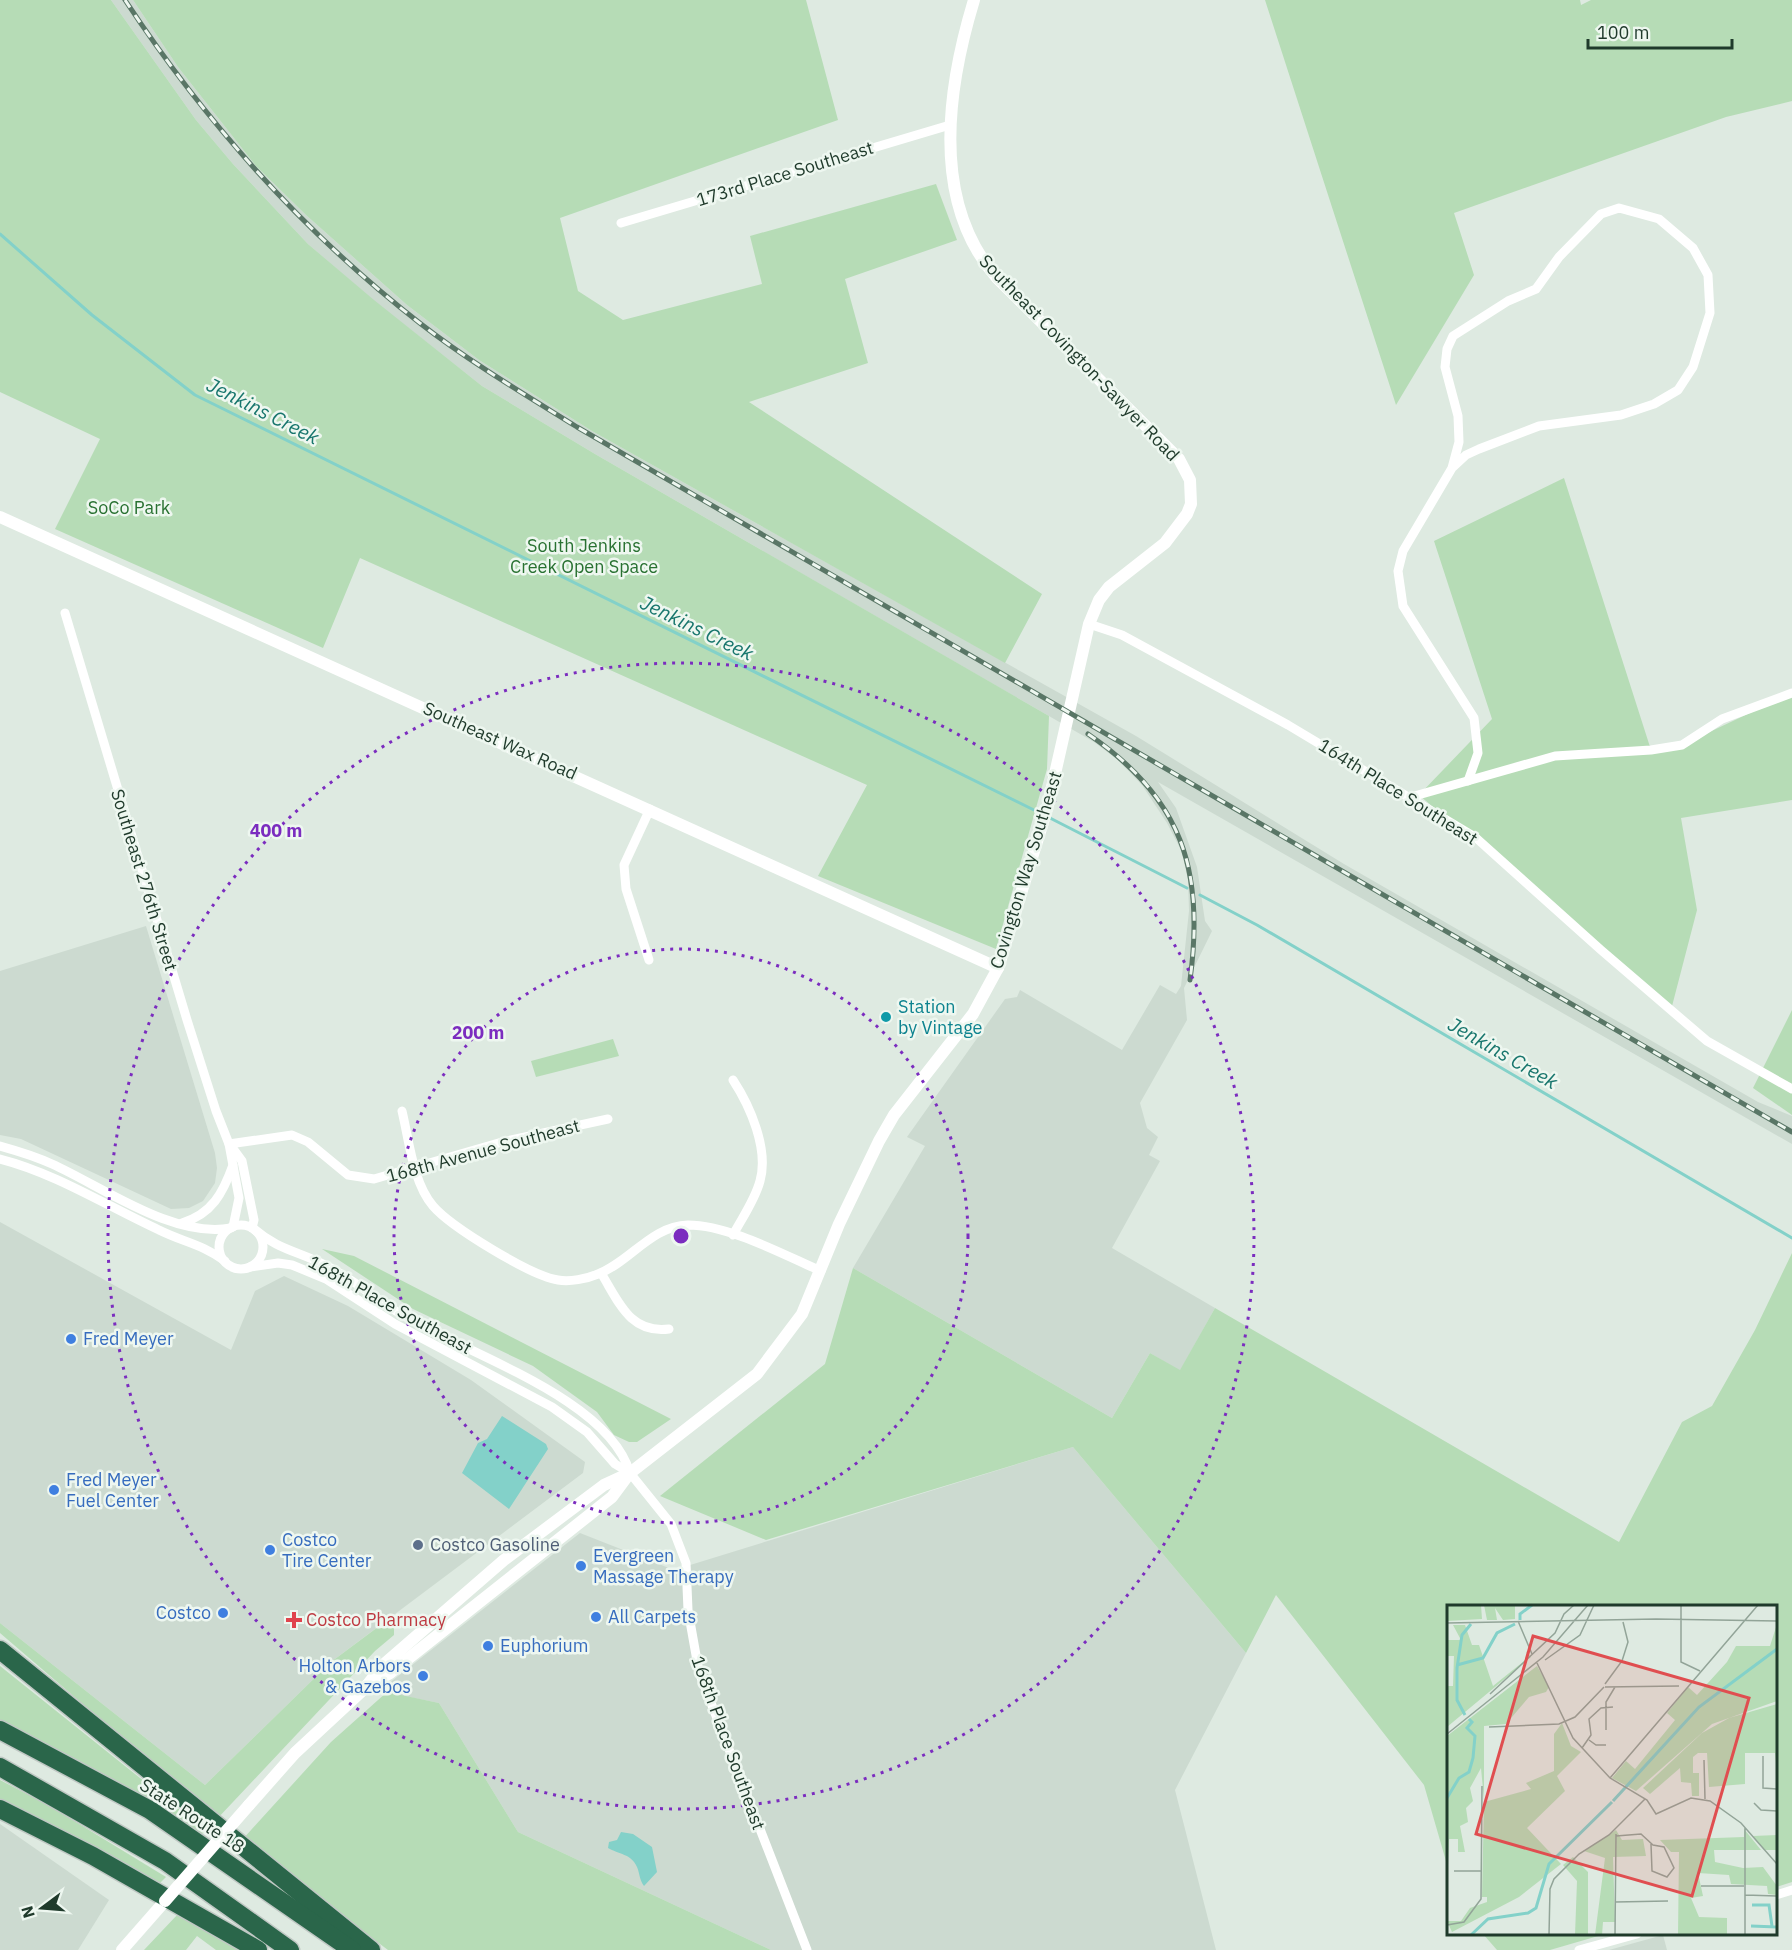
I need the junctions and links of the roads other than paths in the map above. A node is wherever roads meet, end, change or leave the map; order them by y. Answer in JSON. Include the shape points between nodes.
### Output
{"nodes":[{"id":1,"x":975,"y":0,"type":"edge"},
{"id":2,"x":950,"y":124,"type":"junction"},
{"id":3,"x":621,"y":223,"type":"dead end"},
{"id":4,"x":1452,"y":468,"type":"junction"},
{"id":5,"x":1186,"y":470,"type":"joint"},
{"id":6,"x":0,"y":517,"type":"edge"},
{"id":7,"x":65,"y":613,"type":"dead end"},
{"id":8,"x":1089,"y":624,"type":"junction"},
{"id":9,"x":1792,"y":693,"type":"edge"},
{"id":10,"x":1468,"y":781,"type":"junction"},
{"id":11,"x":1412,"y":797,"type":"junction"},
{"id":12,"x":650,"y":809,"type":"junction"},
{"id":13,"x":649,"y":960,"type":"dead end"},
{"id":14,"x":998,"y":968,"type":"junction"},
{"id":15,"x":733,"y":1080,"type":"dead end"},
{"id":16,"x":1792,"y":1089,"type":"edge"},
{"id":17,"x":402,"y":1111,"type":"dead end"},
{"id":18,"x":608,"y":1119,"type":"dead end"},
{"id":19,"x":230,"y":1144,"type":"junction"},
{"id":20,"x":0,"y":1146,"type":"edge"},
{"id":21,"x":0,"y":1159,"type":"edge"},
{"id":22,"x":233,"y":1165,"type":"junction"},
{"id":23,"x":416,"y":1166,"type":"junction"},
{"id":24,"x":180,"y":1224,"type":"junction"},
{"id":25,"x":232,"y":1227,"type":"junction"},
{"id":26,"x":253,"y":1229,"type":"junction"},
{"id":27,"x":733,"y":1235,"type":"junction"},
{"id":28,"x":225,"y":1261,"type":"junction"},
{"id":29,"x":250,"y":1267,"type":"junction"},
{"id":30,"x":821,"y":1271,"type":"junction"},
{"id":31,"x":601,"y":1273,"type":"junction"},
{"id":32,"x":669,"y":1329,"type":"dead end"},
{"id":33,"x":630,"y":1473,"type":"junction"},
{"id":34,"x":504,"y":1560,"type":"junction"},
{"id":35,"x":466,"y":1613,"type":"junction"},
{"id":36,"x":0,"y":1650,"type":"edge"},
{"id":37,"x":365,"y":1688,"type":"junction"},
{"id":38,"x":0,"y":1730,"type":"edge"},
{"id":39,"x":0,"y":1767,"type":"edge"},
{"id":40,"x":0,"y":1809,"type":"edge"},
{"id":41,"x":1792,"y":1890,"type":"edge"},
{"id":42,"x":1777,"y":1895,"type":"edge"},
{"id":43,"x":1633,"y":1935,"type":"edge"},
{"id":44,"x":122,"y":1950,"type":"edge"},
{"id":45,"x":258,"y":1950,"type":"edge"},
{"id":46,"x":290,"y":1950,"type":"edge"},
{"id":47,"x":352,"y":1950,"type":"edge"},
{"id":48,"x":371,"y":1950,"type":"edge"},
{"id":49,"x":807,"y":1950,"type":"edge"},
{"id":50,"x":1579,"y":1950,"type":"edge"}],
"edges":[{"from":1,"to":2,"type":"street","name":"Southeast Covington-Sawyer Road","via":[[954,78]]},
{"from":2,"to":3,"type":"street","name":"173rd Place Southeast"},
{"from":2,"to":5,"type":"street","name":"Southeast Covington-Sawyer Road","via":[[960,214],[972,245],[986,266],[1171,450]]},
{"from":4,"to":4,"type":"street","via":[[1459,442],[1458,416],[1445,367],[1453,336],[1508,301],[1536,289],[1559,257],[1600,214],[1619,208],[1659,219],[1693,248],[1708,275],[1710,313],[1693,367],[1678,390],[1621,416],[1539,426],[1466,455]]},
{"from":4,"to":10,"type":"street","via":[[1403,551],[1398,571],[1403,606],[1474,718],[1478,753]]},
{"from":5,"to":8,"type":"street","name":"Covington Way Southeast","via":[[1192,493],[1187,514],[1165,543],[1108,587]]},
{"from":6,"to":12,"type":"street","name":"Southeast Wax Road"},
{"from":7,"to":19,"type":"street","name":"Southeast 276th Street","via":[[187,1020]]},
{"from":8,"to":11,"type":"street","name":"164th Place Southeast","via":[[1122,635]]},
{"from":8,"to":14,"type":"street","name":"Covington Way Southeast","via":[[1047,809]]},
{"from":9,"to":10,"type":"street","via":[[1722,719],[1682,746],[1555,756]]},
{"from":10,"to":11,"type":"street"},
{"from":11,"to":16,"type":"street","name":"164th Place Southeast","via":[[1475,837],[1707,1041]]},
{"from":12,"to":13,"type":"street","via":[[624,864],[626,889]]},
{"from":12,"to":14,"type":"street","name":"Southeast Wax Road"},
{"from":14,"to":30,"type":"street","name":"Covington Way Southeast","via":[[973,1014],[894,1115],[839,1224]]},
{"from":15,"to":27,"type":"street","via":[[750,1111],[761,1157],[761,1180]]},
{"from":17,"to":23,"type":"street"},
{"from":18,"to":23,"type":"street","name":"168th Avenue Southeast"},
{"from":19,"to":22,"type":"street","name":"Southeast 276th Street"},
{"from":19,"to":23,"type":"street","name":"168th Avenue Southeast","via":[[291,1135],[308,1142],[338,1169],[357,1178],[374,1179]]},
{"from":19,"to":26,"type":"street","name":"Southeast 276th Street","via":[[242,1161]]},
{"from":20,"to":24,"type":"street","via":[[52,1164]]},
{"from":21,"to":28,"type":"street","via":[[29,1168],[167,1234],[201,1245]]},
{"from":22,"to":24,"type":"street","name":"Southeast 276th Street","via":[[224,1190],[213,1205],[204,1214]]},
{"from":22,"to":25,"type":"street","name":"Southeast 276th Street","via":[[239,1198]]},
{"from":23,"to":31,"type":"street","via":[[433,1206],[465,1231],[525,1267],[557,1280]]},
{"from":24,"to":25,"type":"street","via":[[204,1230]]},
{"from":25,"to":26,"type":"street","via":[[243,1225]]},
{"from":25,"to":28,"type":"street","via":[[220,1243]]},
{"from":26,"to":29,"type":"street","via":[[263,1246],[260,1258]]},
{"from":26,"to":33,"type":"street","name":"168th Place Southeast","via":[[276,1246],[325,1264],[410,1319],[555,1394],[609,1437],[625,1458]]},
{"from":27,"to":30,"type":"street"},
{"from":27,"to":31,"type":"street","via":[[705,1227],[675,1227],[659,1232]]},
{"from":28,"to":29,"type":"street","via":[[236,1268]]},
{"from":29,"to":33,"type":"street","name":"168th Place Southeast","via":[[292,1265],[326,1279],[395,1324],[552,1407]]},
{"from":30,"to":33,"type":"street","name":"Covington Way Southeast","via":[[802,1314],[757,1374]]},
{"from":31,"to":32,"type":"street","via":[[628,1316],[646,1329]]},
{"from":33,"to":34,"type":"street","name":"Covington Way Southeast","via":[[604,1485]]},
{"from":33,"to":35,"type":"street","name":"Covington Way Southeast","via":[[612,1497]]},
{"from":33,"to":49,"type":"street","name":"168th Place Southeast","via":[[671,1524],[681,1544],[699,1672]]},
{"from":34,"to":35,"type":"street","via":[[486,1584],[462,1605]]},
{"from":34,"to":37,"type":"street","name":"Covington Way Southeast","via":[[382,1665]]},
{"from":35,"to":37,"type":"street","name":"Covington Way Southeast"},
{"from":36,"to":48,"type":"highway"},
{"from":37,"to":44,"type":"street","name":"Covington Way Southeast","bridge":true,"via":[[295,1753]]},
{"from":38,"to":47,"type":"highway","name":"State Route 18","via":[[150,1810]]},
{"from":39,"to":46,"type":"highway","via":[[165,1861]]},
{"from":40,"to":45,"type":"highway","via":[[93,1856]]},
{"from":41,"to":42,"type":"street"},
{"from":43,"to":50,"type":"street"}]}
